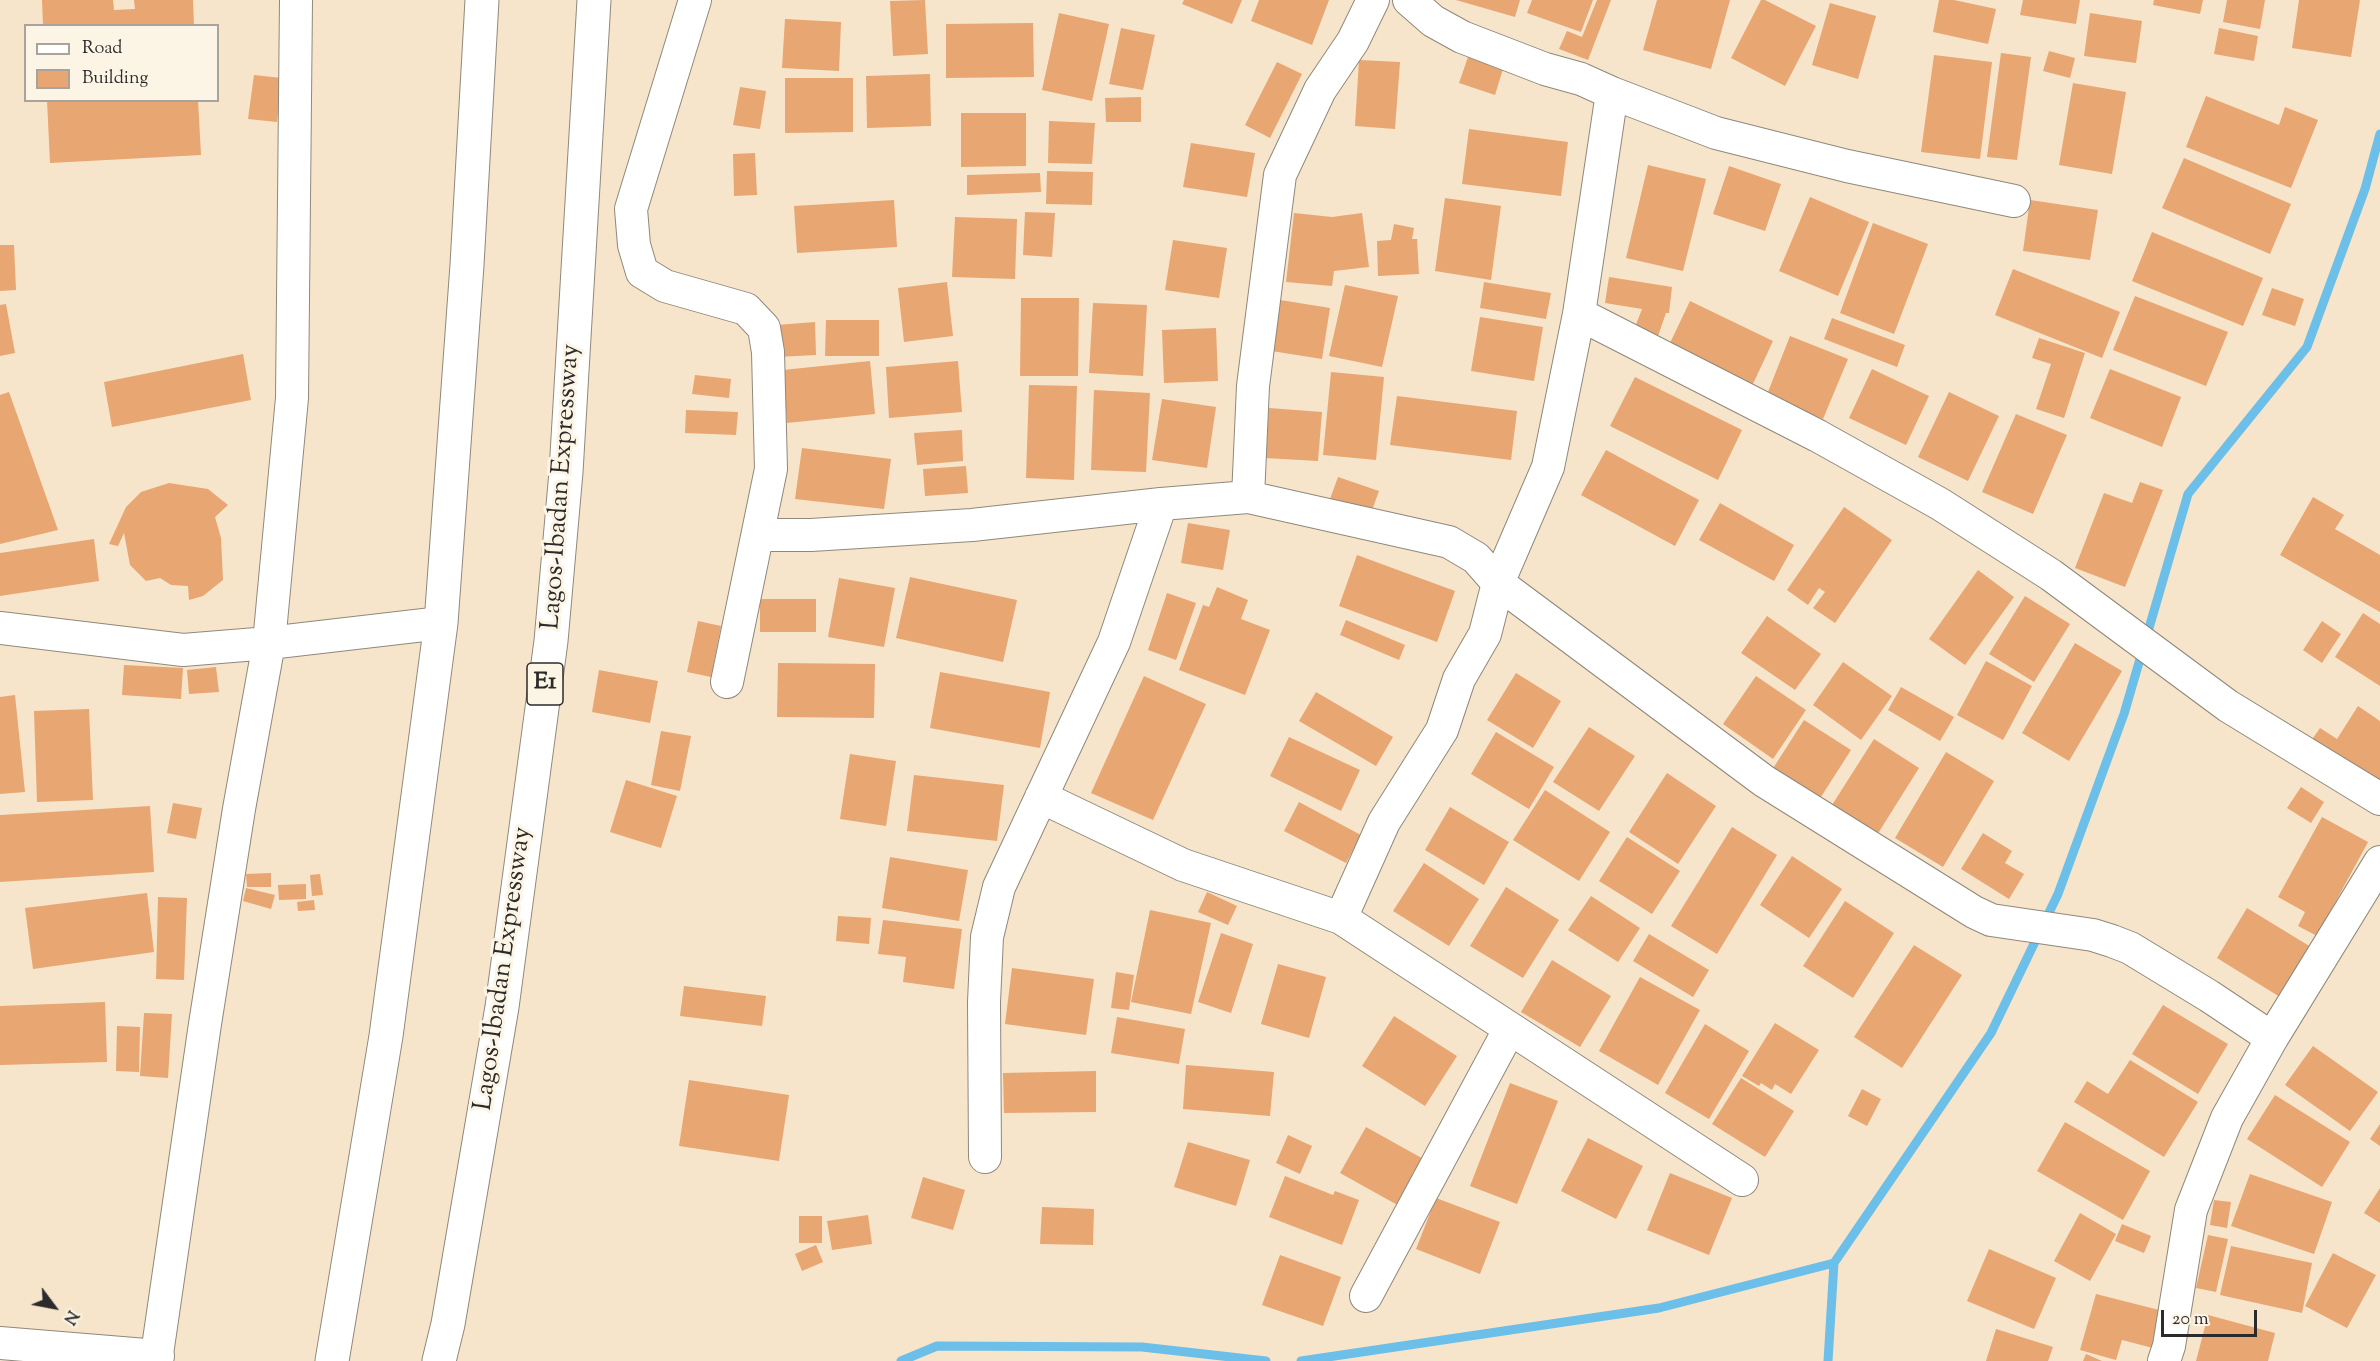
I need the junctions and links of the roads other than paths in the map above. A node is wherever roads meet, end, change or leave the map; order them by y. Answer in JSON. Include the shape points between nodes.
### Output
{"nodes":[{"id":1,"x":296,"y":0,"type":"edge"},
{"id":2,"x":482,"y":0,"type":"edge"},
{"id":3,"x":594,"y":0,"type":"edge"},
{"id":4,"x":696,"y":0,"type":"edge"},
{"id":5,"x":1373,"y":0,"type":"edge"},
{"id":6,"x":1409,"y":0,"type":"edge"},
{"id":7,"x":1612,"y":93,"type":"junction"},
{"id":8,"x":2014,"y":201,"type":"dead end"},
{"id":9,"x":1579,"y":314,"type":"junction"},
{"id":10,"x":1248,"y":497,"type":"junction"},
{"id":11,"x":1161,"y":504,"type":"junction"},
{"id":12,"x":758,"y":535,"type":"junction"},
{"id":13,"x":1498,"y":584,"type":"junction"},
{"id":14,"x":441,"y":623,"type":"junction"},
{"id":15,"x":0,"y":628,"type":"edge"},
{"id":16,"x":268,"y":643,"type":"junction"},
{"id":17,"x":727,"y":682,"type":"dead end"},
{"id":18,"x":1041,"y":797,"type":"junction"},
{"id":19,"x":2380,"y":799,"type":"edge"},
{"id":20,"x":2380,"y":862,"type":"edge"},
{"id":21,"x":1341,"y":918,"type":"junction"},
{"id":22,"x":1509,"y":1030,"type":"junction"},
{"id":23,"x":2272,"y":1038,"type":"junction"},
{"id":24,"x":985,"y":1157,"type":"dead end"},
{"id":25,"x":1742,"y":1180,"type":"dead end"},
{"id":26,"x":1366,"y":1296,"type":"dead end"},
{"id":27,"x":0,"y":1343,"type":"edge"},
{"id":28,"x":157,"y":1358,"type":"edge"},
{"id":29,"x":332,"y":1361,"type":"edge"},
{"id":30,"x":439,"y":1361,"type":"edge"},
{"id":31,"x":2164,"y":1361,"type":"edge"}],
"edges":[{"from":1,"to":16,"type":"street","via":[[292,398]]},
{"from":2,"to":14,"type":"highway"},
{"from":3,"to":30,"type":"highway","name":"Lagos-Ibadan Expressway","number":"E1","via":[[566,472],[551,641],[502,1007]]},
{"from":4,"to":12,"type":"street","via":[[631,209],[634,245],[642,272],[665,286],[746,309],[764,328],[771,470]]},
{"from":5,"to":10,"type":"street","via":[[1353,41],[1320,90],[1280,175],[1253,386]]},
{"from":6,"to":7,"type":"street","via":[[1433,21],[1462,38]]},
{"from":7,"to":8,"type":"street","via":[[1716,133],[1847,166]]},
{"from":7,"to":9,"type":"street"},
{"from":9,"to":13,"type":"street","via":[[1548,467]]},
{"from":9,"to":19,"type":"street","via":[[1818,436],[1940,504],[2051,575],[2228,706]]},
{"from":10,"to":11,"type":"street"},
{"from":10,"to":13,"type":"street","via":[[1449,542],[1476,558]]},
{"from":11,"to":12,"type":"street","via":[[972,525],[811,536]]},
{"from":11,"to":18,"type":"street","via":[[1114,642]]},
{"from":12,"to":17,"type":"street"},
{"from":13,"to":21,"type":"street","via":[[1485,633],[1459,679],[1442,730],[1384,822]]},
{"from":13,"to":23,"type":"street","via":[[1764,781],[1974,912],[1991,920],[2093,935],[2130,948]]},
{"from":14,"to":16,"type":"street"},
{"from":14,"to":29,"type":"highway","via":[[386,1036]]},
{"from":15,"to":16,"type":"street","via":[[183,650]]},
{"from":16,"to":28,"type":"street","via":[[205,1024]]},
{"from":18,"to":21,"type":"street","via":[[1183,866]]},
{"from":18,"to":24,"type":"street","via":[[999,887],[987,937]]},
{"from":20,"to":23,"type":"street"},
{"from":21,"to":22,"type":"street"},
{"from":22,"to":25,"type":"street"},
{"from":22,"to":26,"type":"street"},
{"from":23,"to":31,"type":"street","via":[[2227,1118],[2191,1210]]},
{"from":27,"to":28,"type":"street"}]}
